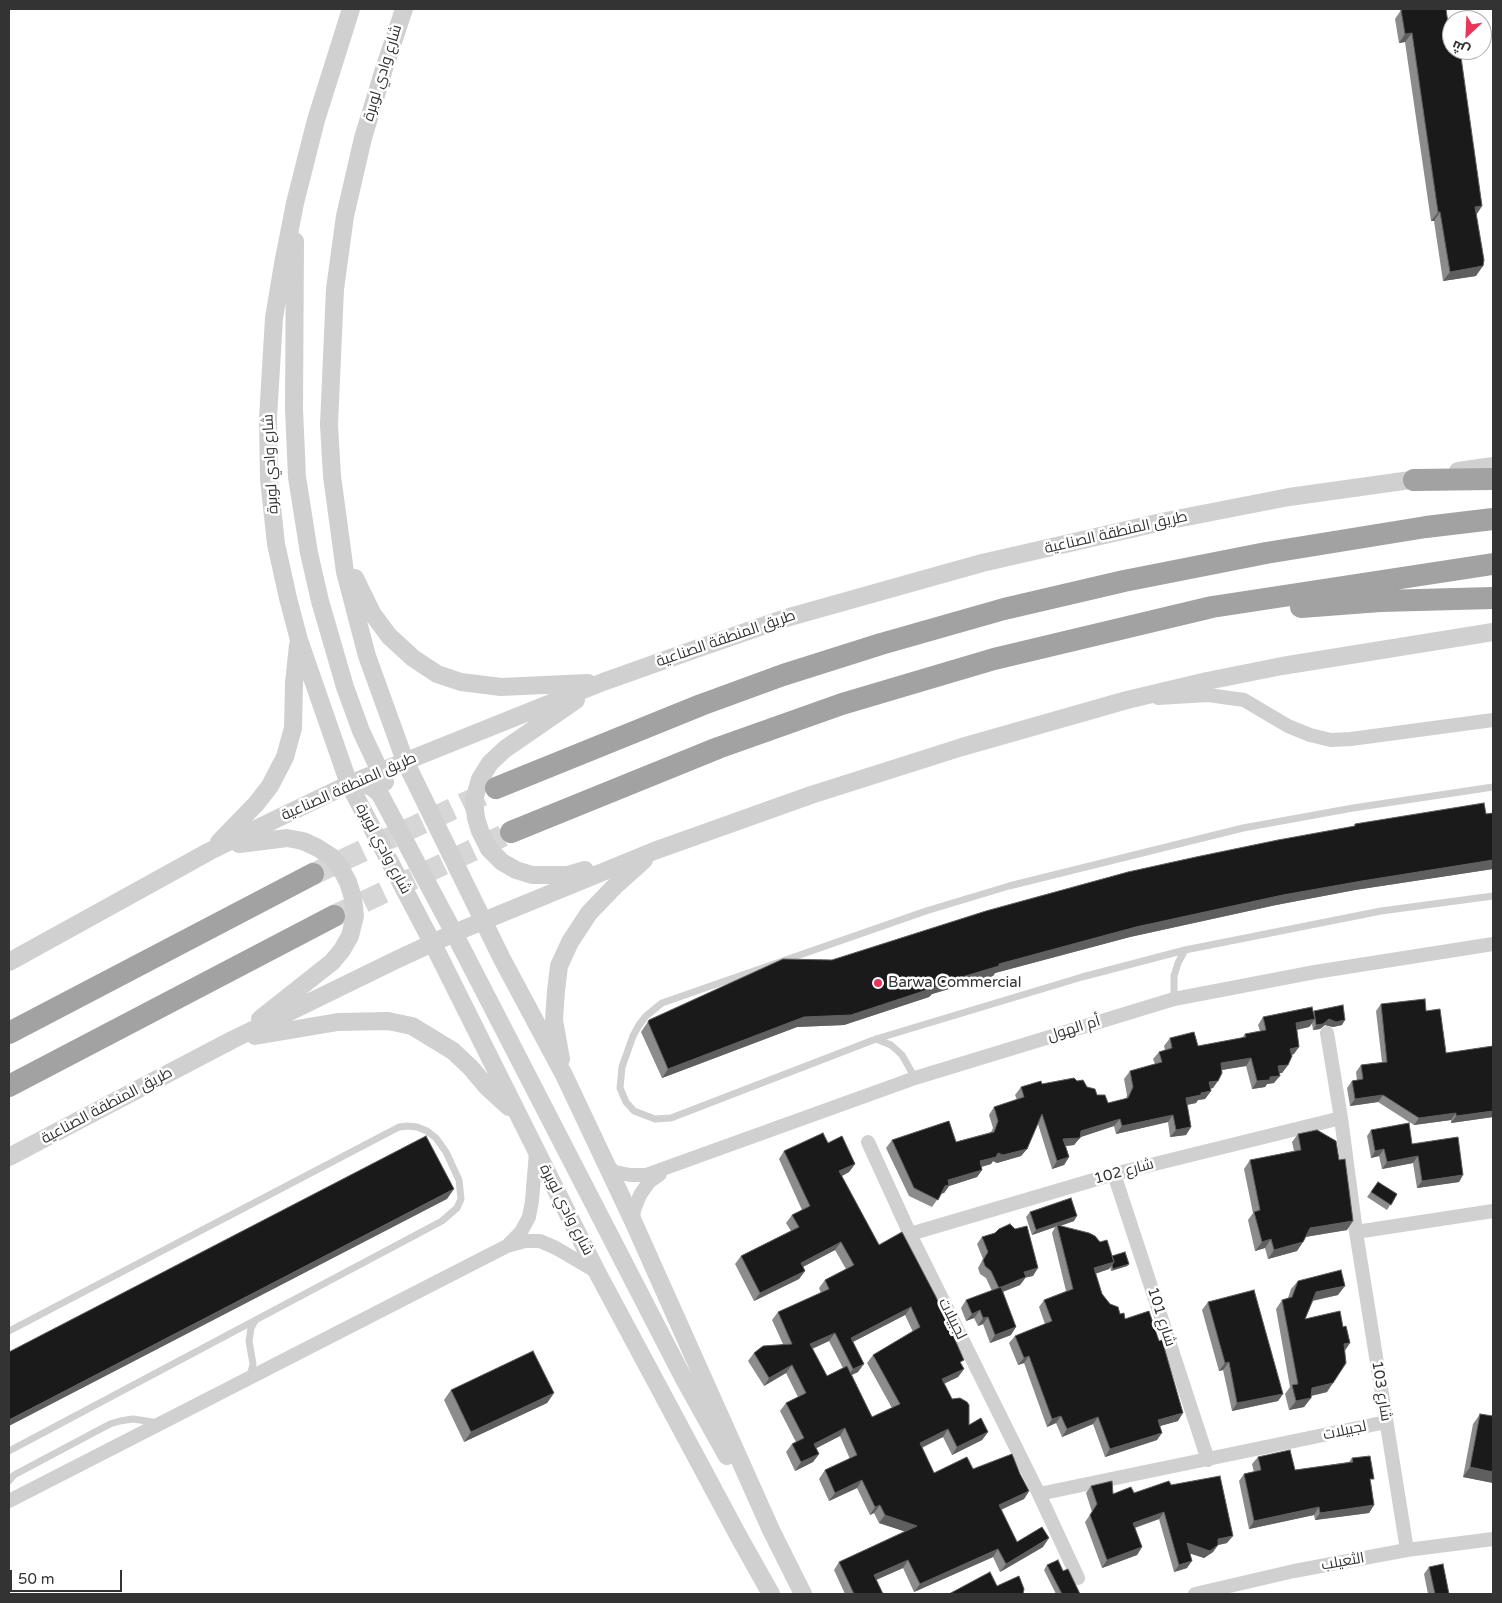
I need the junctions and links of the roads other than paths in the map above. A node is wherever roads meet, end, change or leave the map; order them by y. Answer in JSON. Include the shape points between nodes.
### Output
{"nodes":[{"id":1,"x":351,"y":9,"type":"edge"},
{"id":2,"x":404,"y":9,"type":"edge"},
{"id":3,"x":295,"y":203,"type":"junction"},
{"id":4,"x":1493,"y":466,"type":"edge"},
{"id":5,"x":1493,"y":479,"type":"edge"},
{"id":6,"x":1414,"y":480,"type":"junction"},
{"id":7,"x":1493,"y":519,"type":"edge"},
{"id":8,"x":338,"y":526,"type":"junction"},
{"id":9,"x":1493,"y":564,"type":"edge"},
{"id":10,"x":1493,"y":598,"type":"edge"},
{"id":11,"x":1212,"y":607,"type":"junction"},
{"id":12,"x":1493,"y":632,"type":"edge"},
{"id":13,"x":299,"y":640,"type":"junction"},
{"id":14,"x":603,"y":682,"type":"junction"},
{"id":15,"x":1127,"y":700,"type":"junction"},
{"id":16,"x":1493,"y":720,"type":"edge"},
{"id":17,"x":405,"y":761,"type":"junction"},
{"id":18,"x":379,"y":771,"type":"junction"},
{"id":19,"x":349,"y":784,"type":"junction"},
{"id":20,"x":1493,"y":787,"type":"edge"},
{"id":21,"x":496,"y":788,"type":"tunnel mouth"},
{"id":22,"x":511,"y":832,"type":"tunnel mouth"},
{"id":23,"x":654,"y":851,"type":"junction"},
{"id":24,"x":210,"y":852,"type":"junction"},
{"id":25,"x":313,"y":874,"type":"tunnel mouth"},
{"id":26,"x":1493,"y":896,"type":"edge"},
{"id":27,"x":334,"y":916,"type":"tunnel mouth"},
{"id":28,"x":483,"y":920,"type":"junction"},
{"id":29,"x":454,"y":934,"type":"junction"},
{"id":30,"x":432,"y":944,"type":"junction"},
{"id":31,"x":1493,"y":944,"type":"edge"},
{"id":32,"x":1185,"y":950,"type":"junction"},
{"id":33,"x":9,"y":962,"type":"edge"},
{"id":34,"x":1174,"y":998,"type":"junction"},
{"id":35,"x":1327,"y":1033,"type":"dead end"},
{"id":36,"x":9,"y":1034,"type":"edge"},
{"id":37,"x":876,"y":1039,"type":"junction"},
{"id":38,"x":232,"y":1040,"type":"junction"},
{"id":39,"x":564,"y":1075,"type":"junction"},
{"id":40,"x":915,"y":1078,"type":"junction"},
{"id":41,"x":9,"y":1086,"type":"edge"},
{"id":42,"x":517,"y":1114,"type":"junction"},
{"id":43,"x":1341,"y":1118,"type":"junction"},
{"id":44,"x":868,"y":1142,"type":"dead end"},
{"id":45,"x":536,"y":1152,"type":"junction"},
{"id":46,"x":9,"y":1157,"type":"edge"},
{"id":47,"x":606,"y":1165,"type":"junction"},
{"id":48,"x":669,"y":1167,"type":"junction"},
{"id":49,"x":1114,"y":1174,"type":"junction"},
{"id":50,"x":1493,"y":1211,"type":"edge"},
{"id":51,"x":633,"y":1221,"type":"junction"},
{"id":52,"x":1356,"y":1232,"type":"junction"},
{"id":53,"x":910,"y":1234,"type":"junction"},
{"id":54,"x":507,"y":1246,"type":"junction"},
{"id":55,"x":597,"y":1272,"type":"junction"},
{"id":56,"x":255,"y":1320,"type":"junction"},
{"id":57,"x":9,"y":1331,"type":"edge"},
{"id":58,"x":250,"y":1378,"type":"junction"},
{"id":59,"x":1386,"y":1422,"type":"junction"},
{"id":60,"x":161,"y":1423,"type":"junction"},
{"id":61,"x":9,"y":1451,"type":"edge"},
{"id":62,"x":1208,"y":1460,"type":"junction"},
{"id":63,"x":9,"y":1482,"type":"edge"},
{"id":64,"x":1039,"y":1494,"type":"junction"},
{"id":65,"x":9,"y":1501,"type":"edge"},
{"id":66,"x":771,"y":1530,"type":"junction"},
{"id":67,"x":739,"y":1537,"type":"junction"},
{"id":68,"x":1493,"y":1539,"type":"edge"},
{"id":69,"x":1407,"y":1550,"type":"junction"},
{"id":70,"x":1078,"y":1578,"type":"dead end"},
{"id":71,"x":762,"y":1594,"type":"edge"},
{"id":72,"x":772,"y":1594,"type":"edge"},
{"id":73,"x":803,"y":1594,"type":"edge"},
{"id":74,"x":1195,"y":1594,"type":"edge"}],
"edges":[{"from":1,"to":3,"type":"street","name":"شارع وادي لوبرة","via":[[316,120]]},
{"from":2,"to":8,"type":"street","name":"شارع وادي لوبرة","via":[[363,138],[345,216],[335,289],[329,425]]},
{"from":3,"to":13,"type":"street","name":"شارع وادي لوبرة","via":[[274,318],[268,418],[269,479],[276,544]]},
{"from":3,"to":18,"type":"street","via":[[297,478],[320,601],[345,687]]},
{"from":4,"to":6,"type":"street","name":"طريق المنطقة الصناعية"},
{"from":5,"to":6,"type":"highway"},
{"from":6,"to":14,"type":"street","name":"طريق المنطقة الصناعية","via":[[1289,497],[982,563],[786,618]]},
{"from":7,"to":21,"type":"highway","via":[[1266,554],[1124,581],[1004,609],[783,675]]},
{"from":8,"to":14,"type":"street","via":[[358,587],[372,613],[389,636],[437,674],[461,682],[501,687]]},
{"from":8,"to":17,"type":"street","name":"شارع وادي لوبرة","via":[[345,572],[367,656]]},
{"from":9,"to":11,"type":"highway"},
{"from":10,"to":11,"type":"highway","via":[[1380,601],[1296,608]]},
{"from":11,"to":22,"type":"highway","via":[[994,659],[842,704],[718,748]]},
{"from":12,"to":15,"type":"street","name":"طريق المنطقة الصناعية","via":[[1282,666]]},
{"from":13,"to":19,"type":"street","name":"شارع وادي لوبرة"},
{"from":13,"to":24,"type":"street","via":[[293,728],[285,757],[256,804]]},
{"from":14,"to":17,"type":"street","name":"طريق المنطقة الصناعية"},
{"from":14,"to":23,"type":"street","via":[[505,749],[490,763],[480,779],[474,800],[478,825],[489,849],[502,862],[532,875],[568,874]]},
{"from":15,"to":16,"type":"street","name":"طريق المنطقة الصناعية","via":[[1208,696],[1244,700],[1288,726],[1331,740]]},
{"from":15,"to":23,"type":"street","name":"طريق المنطقة الصناعية","via":[[830,789]]},
{"from":17,"to":18,"type":"street","name":"طريق المنطقة الصناعية"},
{"from":17,"to":28,"type":"street","name":"شارع وادي لوبرة"},
{"from":18,"to":19,"type":"street","name":"طريق المنطقة الصناعية"},
{"from":18,"to":28,"type":"street","via":[[453,913],[464,921]]},
{"from":19,"to":24,"type":"street","name":"طريق المنطقة الصناعية"},
{"from":19,"to":29,"type":"street","via":[[364,783],[379,793]]},
{"from":19,"to":30,"type":"street","name":"شارع وادي لوبرة"},
{"from":20,"to":37,"type":"lane","via":[[1243,828],[1019,884],[926,911],[662,1003],[646,1016],[633,1036],[622,1067],[620,1088],[634,1111],[655,1119],[671,1118]]},
{"from":23,"to":28,"type":"street","name":"طريق المنطقة الصناعية"},
{"from":23,"to":39,"type":"street","via":[[589,913],[559,966],[554,1020]]},
{"from":24,"to":33,"type":"street","name":"طريق المنطقة الصناعية"},
{"from":24,"to":38,"type":"street","via":[[263,840],[286,838],[303,841],[332,857],[348,882],[353,898],[355,916],[350,936],[332,962]]},
{"from":25,"to":36,"type":"highway"},
{"from":26,"to":32,"type":"lane","via":[[1381,911]]},
{"from":27,"to":41,"type":"highway"},
{"from":28,"to":29,"type":"street","name":"طريق المنطقة الصناعية"},
{"from":28,"to":39,"type":"street","name":"شارع وادي لوبرة"},
{"from":29,"to":30,"type":"street","name":"طريق المنطقة الصناعية"},
{"from":29,"to":66,"type":"street","via":[[684,1379]]},
{"from":30,"to":38,"type":"street","name":"طريق المنطقة الصناعية"},
{"from":30,"to":42,"type":"street","name":"شارع وادي لوبرة"},
{"from":31,"to":34,"type":"street","name":"أم الهول"},
{"from":32,"to":34,"type":"lane","via":[[1174,976]]},
{"from":32,"to":37,"type":"lane","via":[[1082,977]]},
{"from":34,"to":40,"type":"street","name":"أم الهول"},
{"from":35,"to":43,"type":"street","name":"شارع 103"},
{"from":37,"to":40,"type":"lane","via":[[902,1055]]},
{"from":38,"to":42,"type":"street","via":[[338,1022],[388,1021],[412,1026],[453,1051]]},
{"from":38,"to":46,"type":"street","name":"طريق المنطقة الصناعية"},
{"from":39,"to":47,"type":"street","name":"شارع وادي لوبرة"},
{"from":40,"to":48,"type":"street","name":"أم الهول"},
{"from":42,"to":45,"type":"street","name":"شارع وادي لوبرة"},
{"from":43,"to":49,"type":"street","name":"شارع 102"},
{"from":43,"to":52,"type":"street","name":"شارع 103"},
{"from":44,"to":53,"type":"street","name":"لجبيلات"},
{"from":45,"to":54,"type":"street","via":[[529,1218]]},
{"from":45,"to":55,"type":"street","name":"شارع وادي لوبرة"},
{"from":47,"to":48,"type":"street","name":"أم الهول","via":[[615,1172],[630,1176],[646,1175]]},
{"from":47,"to":51,"type":"street","name":"شارع وادي لوبرة"},
{"from":48,"to":51,"type":"street","name":"أم الهول","via":[[640,1195]]},
{"from":49,"to":53,"type":"street","name":"شارع 102"},
{"from":49,"to":62,"type":"street","name":"شارع 101"},
{"from":50,"to":52,"type":"street"},
{"from":51,"to":66,"type":"street","name":"شارع وادي لوبرة"},
{"from":52,"to":59,"type":"street","name":"شارع 103"},
{"from":53,"to":64,"type":"street","name":"لجبيلات"},
{"from":54,"to":55,"type":"street","via":[[540,1241]]},
{"from":54,"to":58,"type":"street"},
{"from":55,"to":67,"type":"street","name":"شارع وادي لوبرة"},
{"from":56,"to":57,"type":"lane","via":[[442,1221],[457,1208],[461,1199],[459,1180],[436,1138],[417,1127],[399,1127]]},
{"from":56,"to":58,"type":"lane","via":[[249,1341],[253,1364]]},
{"from":56,"to":61,"type":"lane"},
{"from":58,"to":60,"type":"street"},
{"from":59,"to":62,"type":"street","name":"لجبيلات"},
{"from":59,"to":69,"type":"street","name":"شارع 103"},
{"from":60,"to":63,"type":"lane","via":[[120,1420],[14,1475]]},
{"from":60,"to":65,"type":"street"},
{"from":62,"to":64,"type":"street","name":"لجبيلات"},
{"from":64,"to":70,"type":"street","name":"لجبيلات"},
{"from":66,"to":73,"type":"street","name":"شارع وادي لوبرة"},
{"from":67,"to":71,"type":"street"},
{"from":67,"to":72,"type":"street","name":"شارع وادي لوبرة"},
{"from":68,"to":69,"type":"street","name":"الثعيلب"},
{"from":69,"to":74,"type":"street","name":"الثعيلب"}]}
